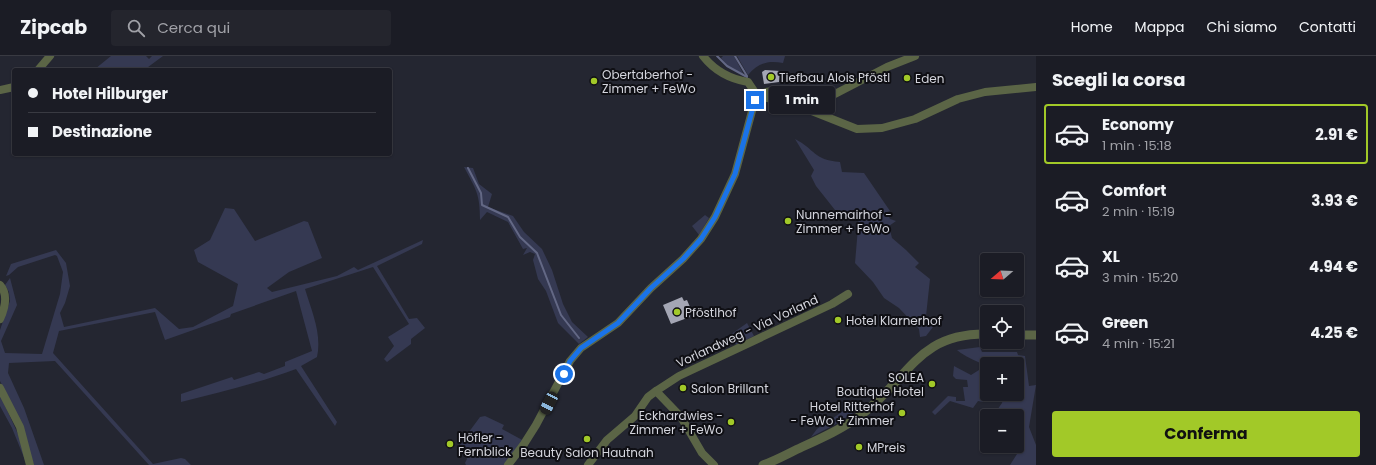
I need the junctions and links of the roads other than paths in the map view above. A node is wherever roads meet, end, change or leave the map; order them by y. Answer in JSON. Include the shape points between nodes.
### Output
{"nodes":[{"id":1,"x":702,"y":56,"type":"edge"},
{"id":2,"x":915,"y":56,"type":"edge"},
{"id":3,"x":48,"y":59,"type":"edge"},
{"id":4,"x":40,"y":68,"type":"edge"},
{"id":5,"x":12,"y":87,"type":"edge"},
{"id":6,"x":1036,"y":87,"type":"edge"},
{"id":7,"x":0,"y":90,"type":"edge"},
{"id":8,"x":758,"y":97,"type":"junction"},
{"id":9,"x":0,"y":285,"type":"edge"},
{"id":10,"x":848,"y":294,"type":"dead end"},
{"id":11,"x":0,"y":319,"type":"edge"},
{"id":12,"x":980,"y":334,"type":"edge"},
{"id":13,"x":1024,"y":334,"type":"edge"},
{"id":14,"x":1036,"y":335,"type":"edge"},
{"id":15,"x":0,"y":388,"type":"edge"},
{"id":16,"x":656,"y":391,"type":"junction"},
{"id":17,"x":30,"y":465,"type":"edge"},
{"id":18,"x":508,"y":465,"type":"edge"},
{"id":19,"x":588,"y":465,"type":"edge"},
{"id":20,"x":714,"y":465,"type":"edge"},
{"id":21,"x":766,"y":465,"type":"edge"}],
"edges":[{"from":1,"to":8,"type":"street","via":[[720,72],[748,82]]},
{"from":2,"to":8,"type":"street","via":[[887,67],[833,95],[800,98],[779,90]]},
{"from":3,"to":4,"type":"street"},
{"from":5,"to":7,"type":"street"},
{"from":6,"to":8,"type":"street","via":[[985,92],[958,99],[915,119],[882,128],[857,129],[784,100]]},
{"from":8,"to":18,"type":"street","via":[[755,100],[735,174],[715,217],[701,239],[618,323],[581,348],[570,361],[536,425]]},
{"from":9,"to":11,"type":"street","via":[[4,289],[6,301]]},
{"from":10,"to":16,"type":"street","name":"Vorlandweg - Via Vorland","via":[[686,373]]},
{"from":12,"to":21,"type":"street","via":[[958,336],[932,346],[885,395],[860,416]]},
{"from":13,"to":14,"type":"street"},
{"from":15,"to":17,"type":"street","via":[[20,427]]},
{"from":16,"to":19,"type":"street","name":"Vorlandweg - Via Vorland","via":[[648,397],[635,416],[607,440]]},
{"from":16,"to":20,"type":"street","via":[[681,417],[702,453]]}]}
